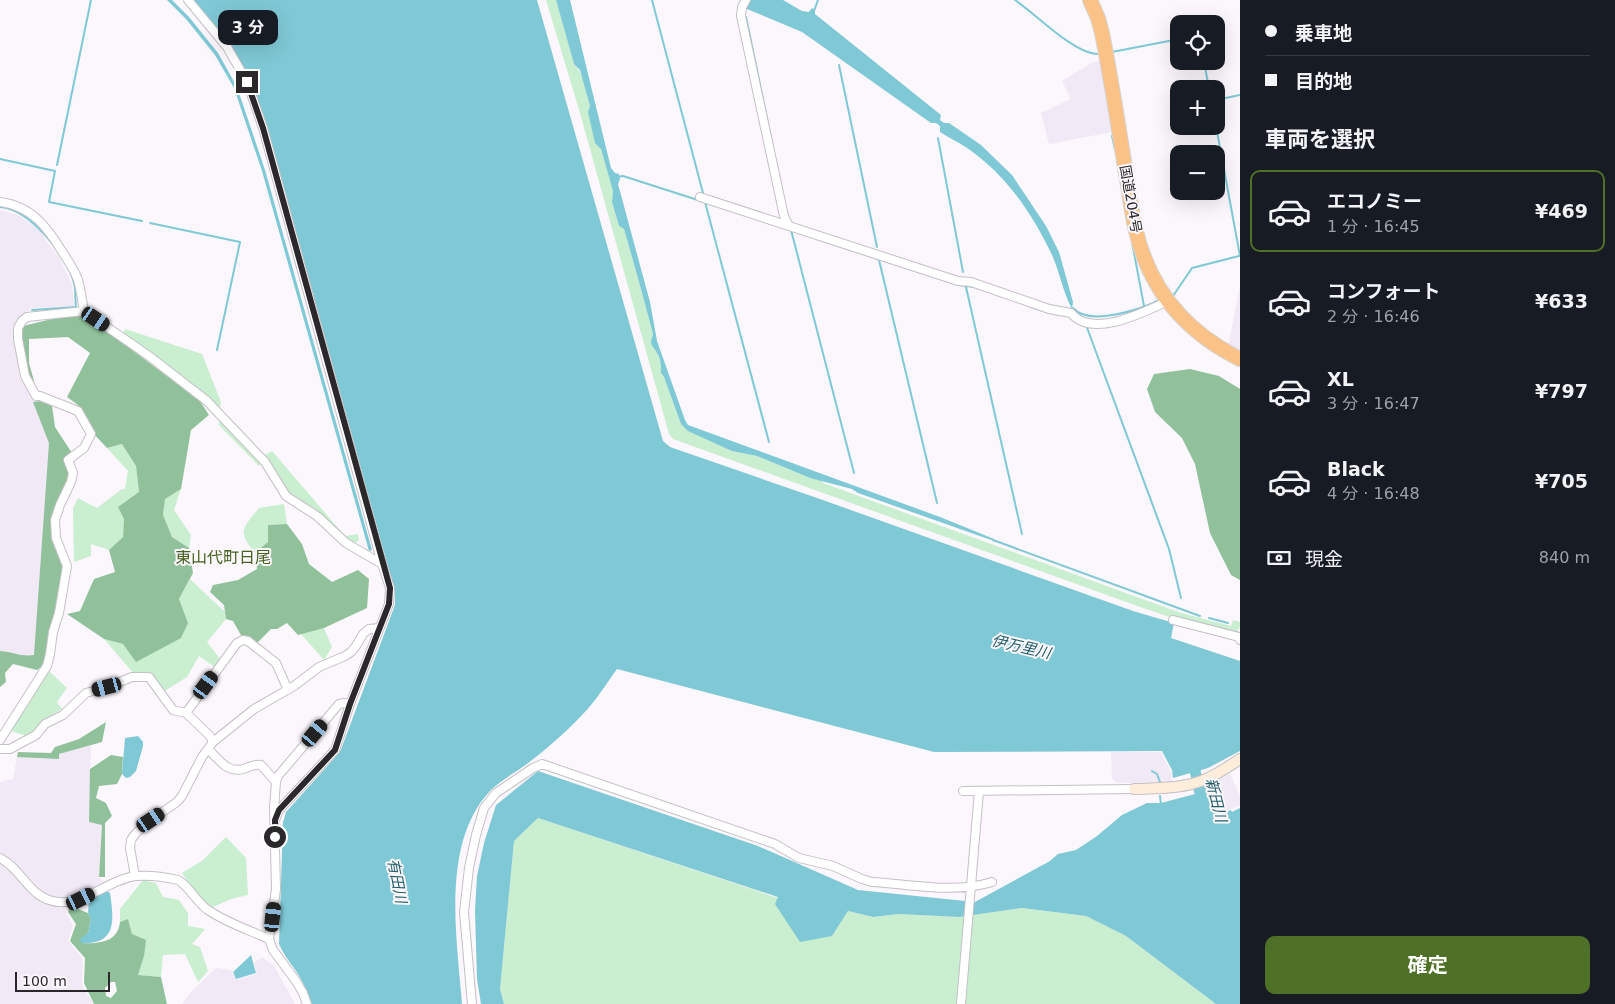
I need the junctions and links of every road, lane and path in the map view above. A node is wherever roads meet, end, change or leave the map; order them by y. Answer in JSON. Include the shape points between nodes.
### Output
{"nodes":[{"id":1,"x":188,"y":0,"type":"edge"},
{"id":2,"x":745,"y":0,"type":"edge"},
{"id":3,"x":1090,"y":0,"type":"edge"},
{"id":4,"x":700,"y":197,"type":"dead end"},
{"id":5,"x":0,"y":202,"type":"edge"},
{"id":6,"x":788,"y":224,"type":"junction"},
{"id":7,"x":1168,"y":301,"type":"junction"},
{"id":8,"x":84,"y":311,"type":"junction"},
{"id":9,"x":1240,"y":358,"type":"edge"},
{"id":10,"x":382,"y":564,"type":"junction"},
{"id":11,"x":1174,"y":620,"type":"dead end"},
{"id":12,"x":379,"y":628,"type":"junction"},
{"id":13,"x":1240,"y":640,"type":"edge"},
{"id":14,"x":288,"y":690,"type":"junction"},
{"id":15,"x":350,"y":704,"type":"junction"},
{"id":16,"x":186,"y":713,"type":"junction"},
{"id":17,"x":0,"y":740,"type":"edge"},
{"id":18,"x":211,"y":746,"type":"junction"},
{"id":19,"x":0,"y":749,"type":"edge"},
{"id":20,"x":1240,"y":759,"type":"edge"},
{"id":21,"x":276,"y":782,"type":"junction"},
{"id":22,"x":1134,"y":789,"type":"joint"},
{"id":23,"x":963,"y":791,"type":"dead end"},
{"id":24,"x":980,"y":791,"type":"junction"},
{"id":25,"x":275,"y":820,"type":"junction"},
{"id":26,"x":0,"y":858,"type":"edge"},
{"id":27,"x":135,"y":876,"type":"junction"},
{"id":28,"x":992,"y":882,"type":"dead end"},
{"id":29,"x":970,"y":890,"type":"junction"},
{"id":30,"x":269,"y":939,"type":"junction"},
{"id":31,"x":307,"y":1004,"type":"edge"},
{"id":32,"x":472,"y":1004,"type":"edge"},
{"id":33,"x":961,"y":1004,"type":"edge"}],
"edges":[{"from":1,"to":10,"type":"street","via":[[227,46],[247,82],[263,128]]},
{"from":2,"to":6,"type":"street","via":[[741,16]]},
{"from":3,"to":7,"type":"highway","name":"国道204号","via":[[1106,52],[1136,231],[1146,263]]},
{"from":4,"to":6,"type":"street"},
{"from":5,"to":8,"type":"street","via":[[17,206],[49,230],[78,281]]},
{"from":6,"to":7,"type":"street","via":[[958,281],[971,282],[1048,309],[1071,313],[1092,323],[1128,319]]},
{"from":7,"to":9,"type":"highway","name":"国道204号","via":[[1205,339]]},
{"from":8,"to":10,"type":"street","via":[[207,401],[265,462],[286,496],[317,516],[346,543]]},
{"from":8,"to":17,"type":"street","via":[[27,317],[18,328],[24,376],[36,396],[78,411],[91,434],[84,448],[68,460],[73,473],[72,482],[56,520],[56,538],[67,566],[47,666]]},
{"from":10,"to":12,"type":"street","via":[[391,597]]},
{"from":11,"to":13,"type":"street","via":[[1239,637]]},
{"from":12,"to":14,"type":"street","via":[[364,634],[351,652],[318,667]]},
{"from":12,"to":15,"type":"street"},
{"from":14,"to":16,"type":"street","via":[[276,663],[243,640],[236,643]]},
{"from":14,"to":18,"type":"street","via":[[254,709]]},
{"from":15,"to":21,"type":"street","via":[[339,704]]},
{"from":15,"to":25,"type":"street","via":[[335,750],[279,810]]},
{"from":16,"to":18,"type":"street","via":[[210,736]]},
{"from":16,"to":19,"type":"street","via":[[174,710],[149,678],[132,677],[86,693],[63,715],[44,724],[36,735],[10,749]]},
{"from":18,"to":21,"type":"street","via":[[229,769],[240,771],[261,765]]},
{"from":18,"to":27,"type":"street","via":[[177,802],[151,820],[131,840]]},
{"from":20,"to":22,"type":"street","via":[[1194,784]]},
{"from":21,"to":25,"type":"street"},
{"from":22,"to":24,"type":"street"},
{"from":23,"to":24,"type":"street"},
{"from":24,"to":29,"type":"street"},
{"from":25,"to":30,"type":"street","via":[[276,889]]},
{"from":26,"to":27,"type":"street","via":[[9,863],[38,895],[50,901],[81,899]]},
{"from":27,"to":30,"type":"street","via":[[178,880],[207,909]]},
{"from":28,"to":29,"type":"street"},
{"from":29,"to":32,"type":"street","via":[[872,882],[833,866],[799,858],[775,844],[542,764],[496,792],[484,808],[476,835],[464,912]]},
{"from":29,"to":33,"type":"street"},
{"from":30,"to":31,"type":"street"}]}
